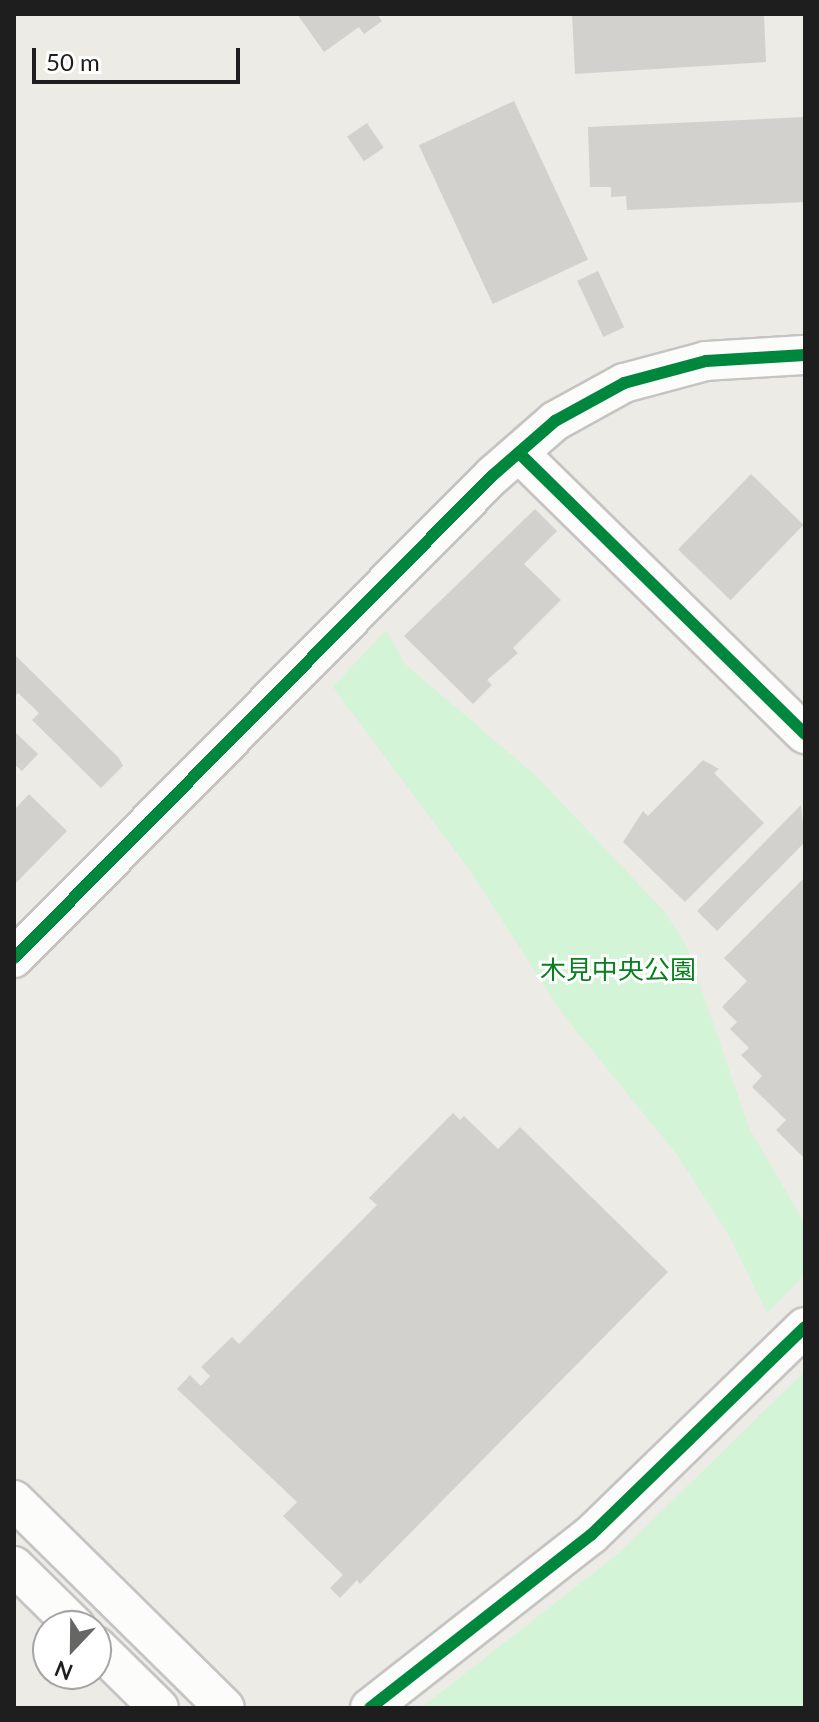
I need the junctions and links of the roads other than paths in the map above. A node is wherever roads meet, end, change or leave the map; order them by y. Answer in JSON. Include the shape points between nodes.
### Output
{"nodes":[{"id":1,"x":805,"y":355,"type":"edge"},
{"id":2,"x":519,"y":453,"type":"junction"},
{"id":3,"x":805,"y":734,"type":"edge"},
{"id":4,"x":14,"y":958,"type":"edge"},
{"id":5,"x":805,"y":1327,"type":"edge"},
{"id":6,"x":14,"y":1500,"type":"edge"},
{"id":7,"x":14,"y":1566,"type":"edge"},
{"id":8,"x":59,"y":1610,"type":"edge"},
{"id":9,"x":112,"y":1662,"type":"edge"},
{"id":10,"x":159,"y":1708,"type":"edge"},
{"id":11,"x":225,"y":1708,"type":"edge"},
{"id":12,"x":370,"y":1708,"type":"edge"}],
"edges":[{"from":1,"to":2,"type":"street","via":[[706,361],[624,383],[555,421]]},
{"from":2,"to":3,"type":"street"},
{"from":2,"to":4,"type":"street"},
{"from":5,"to":12,"type":"street","via":[[591,1535]]},
{"from":6,"to":11,"type":"street"},
{"from":7,"to":8,"type":"street"},
{"from":9,"to":10,"type":"street"}]}
